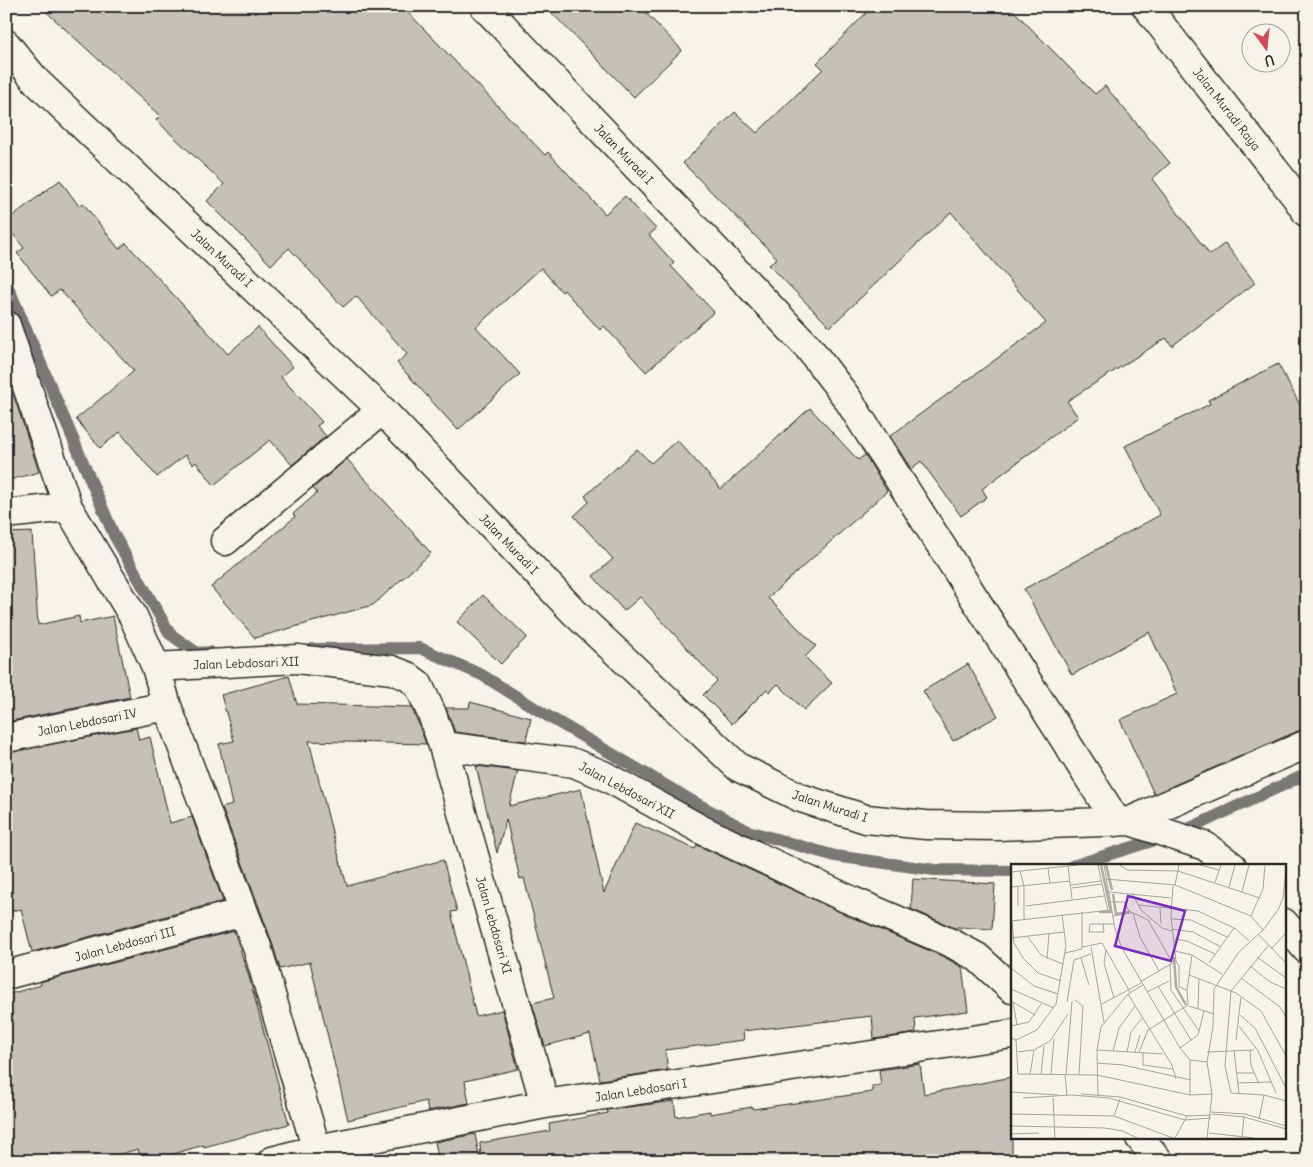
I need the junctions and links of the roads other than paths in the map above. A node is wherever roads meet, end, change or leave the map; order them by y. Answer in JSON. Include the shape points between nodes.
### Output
{"nodes":[{"id":1,"x":484,"y":6,"type":"edge"},
{"id":2,"x":1146,"y":6,"type":"edge"},
{"id":3,"x":6,"y":44,"type":"edge"},
{"id":4,"x":1307,"y":213,"type":"edge"},
{"id":5,"x":6,"y":325,"type":"edge"},
{"id":6,"x":382,"y":410,"type":"junction"},
{"id":7,"x":68,"y":507,"type":"junction"},
{"id":8,"x":6,"y":514,"type":"edge"},
{"id":9,"x":225,"y":541,"type":"dead end"},
{"id":10,"x":156,"y":667,"type":"junction"},
{"id":11,"x":167,"y":706,"type":"junction"},
{"id":12,"x":6,"y":738,"type":"edge"},
{"id":13,"x":1307,"y":744,"type":"edge"},
{"id":14,"x":443,"y":746,"type":"junction"},
{"id":15,"x":1123,"y":822,"type":"junction"},
{"id":16,"x":1229,"y":864,"type":"edge"},
{"id":17,"x":244,"y":912,"type":"junction"},
{"id":18,"x":1286,"y":925,"type":"edge"},
{"id":19,"x":1307,"y":950,"type":"edge"},
{"id":20,"x":6,"y":975,"type":"edge"},
{"id":21,"x":1011,"y":988,"type":"edge"},
{"id":22,"x":1011,"y":1034,"type":"edge"},
{"id":23,"x":546,"y":1104,"type":"junction"},
{"id":24,"x":1142,"y":1140,"type":"edge"},
{"id":25,"x":318,"y":1155,"type":"edge"},
{"id":26,"x":272,"y":1161,"type":"edge"},
{"id":27,"x":1159,"y":1161,"type":"edge"}],
"edges":[{"from":1,"to":15,"type":"street","name":"Jalan Muradi I","via":[[808,347],[847,398]]},
{"from":2,"to":4,"type":"street","name":"Jalan Muradi Raya"},
{"from":3,"to":6,"type":"street","name":"Jalan Muradi I","via":[[36,82]]},
{"from":5,"to":7,"type":"street"},
{"from":6,"to":9,"type":"street"},
{"from":6,"to":15,"type":"street","name":"Jalan Muradi I","via":[[574,612],[738,767],[801,798],[866,819],[935,826]]},
{"from":7,"to":8,"type":"street"},
{"from":7,"to":10,"type":"street","via":[[133,616]]},
{"from":10,"to":11,"type":"street"},
{"from":10,"to":14,"type":"street","name":"Jalan Lebdosari XII","via":[[297,659],[392,670],[418,684]]},
{"from":11,"to":12,"type":"street","name":"Jalan Lebdosari IV"},
{"from":11,"to":17,"type":"street"},
{"from":13,"to":15,"type":"street"},
{"from":14,"to":21,"type":"street","name":"Jalan Lebdosari XII","via":[[574,762],[711,834],[848,899],[951,943],[977,957]]},
{"from":14,"to":23,"type":"street","name":"Jalan Lebdosari XI"},
{"from":15,"to":16,"type":"street","via":[[1205,846]]},
{"from":17,"to":20,"type":"street","name":"Jalan Lebdosari III"},
{"from":17,"to":25,"type":"street"},
{"from":18,"to":19,"type":"street"},
{"from":22,"to":23,"type":"street","name":"Jalan Lebdosari I"},
{"from":23,"to":25,"type":"street","name":"Jalan Lebdosari I"},
{"from":24,"to":27,"type":"street"},
{"from":25,"to":26,"type":"street","name":"Jalan Lebdosari I"}]}
